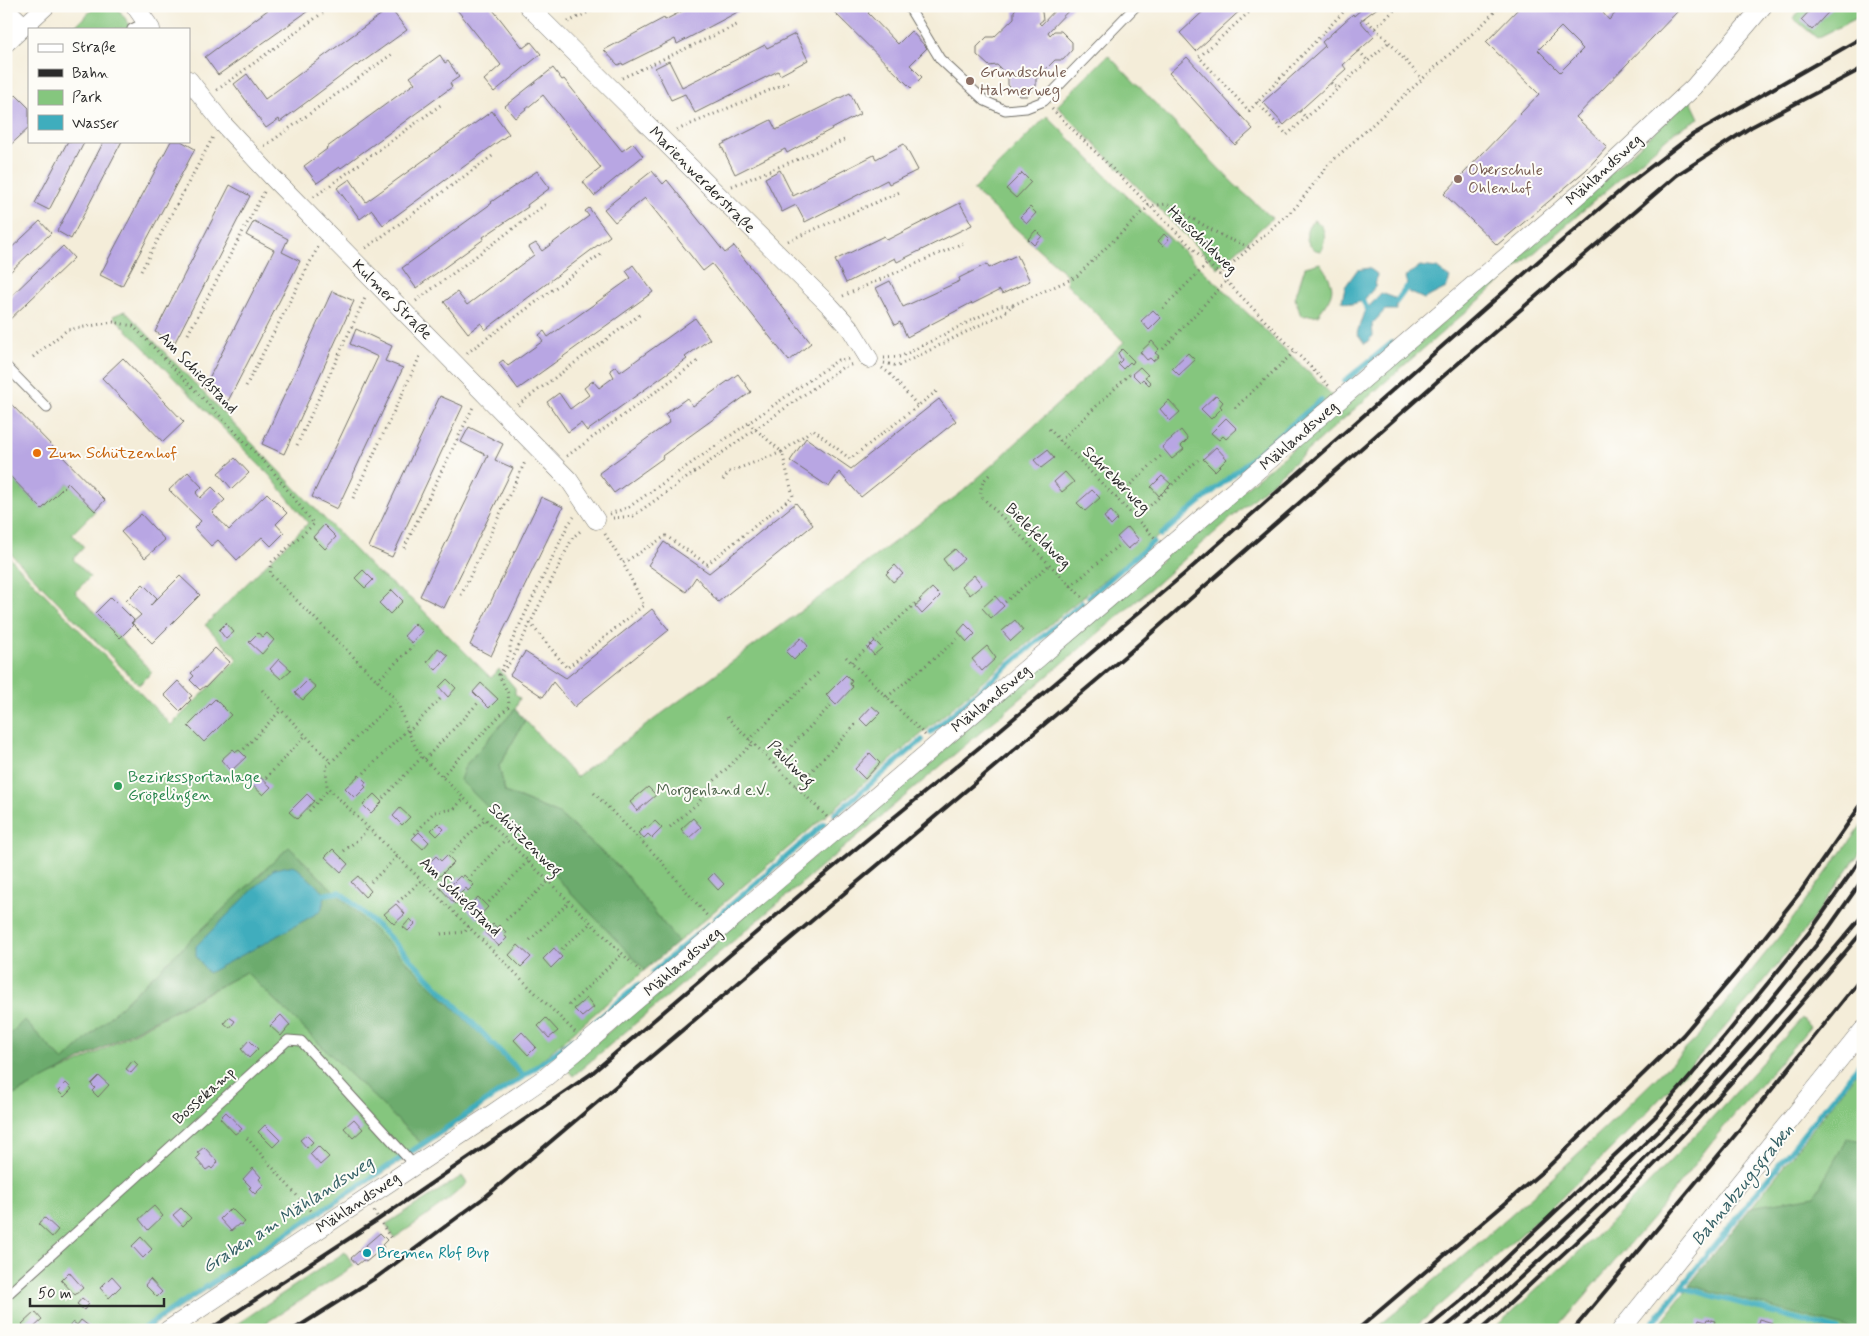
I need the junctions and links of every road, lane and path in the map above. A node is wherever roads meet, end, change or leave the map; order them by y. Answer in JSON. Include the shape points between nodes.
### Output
{"nodes":[{"id":1,"x":46,"y":6,"type":"edge"},
{"id":2,"x":135,"y":6,"type":"edge"},
{"id":3,"x":332,"y":6,"type":"edge"},
{"id":4,"x":528,"y":6,"type":"edge"},
{"id":5,"x":601,"y":6,"type":"edge"},
{"id":6,"x":908,"y":6,"type":"edge"},
{"id":7,"x":1136,"y":6,"type":"edge"},
{"id":8,"x":1256,"y":6,"type":"edge"},
{"id":9,"x":1349,"y":6,"type":"edge"},
{"id":10,"x":1353,"y":6,"type":"edge"},
{"id":11,"x":1500,"y":6,"type":"edge"},
{"id":12,"x":1763,"y":6,"type":"edge"},
{"id":13,"x":1396,"y":7,"type":"edge"},
{"id":14,"x":6,"y":9,"type":"edge"},
{"id":15,"x":1359,"y":12,"type":"dead end"},
{"id":16,"x":1364,"y":18,"type":"dead end"},
{"id":17,"x":739,"y":24,"type":"dead end"},
{"id":18,"x":24,"y":26,"type":"junction"},
{"id":19,"x":143,"y":26,"type":"edge"},
{"id":20,"x":1375,"y":28,"type":"junction"},
{"id":21,"x":553,"y":31,"type":"junction"},
{"id":22,"x":1389,"y":42,"type":"junction"},
{"id":23,"x":6,"y":43,"type":"edge"},
{"id":24,"x":1358,"y":51,"type":"dead end"},
{"id":25,"x":392,"y":54,"type":"dead end"},
{"id":26,"x":1368,"y":61,"type":"junction"},
{"id":27,"x":1422,"y":79,"type":"junction"},
{"id":28,"x":190,"y":81,"type":"edge"},
{"id":29,"x":789,"y":82,"type":"dead end"},
{"id":30,"x":1331,"y":83,"type":"dead end"},
{"id":31,"x":609,"y":87,"type":"junction"},
{"id":32,"x":1338,"y":89,"type":"junction"},
{"id":33,"x":205,"y":101,"type":"junction"},
{"id":34,"x":1044,"y":101,"type":"junction"},
{"id":35,"x":1256,"y":102,"type":"junction"},
{"id":36,"x":442,"y":104,"type":"dead end"},
{"id":37,"x":1300,"y":111,"type":"dead end"},
{"id":38,"x":1306,"y":118,"type":"junction"},
{"id":39,"x":224,"y":125,"type":"junction"},
{"id":40,"x":847,"y":139,"type":"dead end"},
{"id":41,"x":662,"y":140,"type":"junction"},
{"id":42,"x":495,"y":154,"type":"dead end"},
{"id":43,"x":252,"y":156,"type":"junction"},
{"id":44,"x":274,"y":179,"type":"junction"},
{"id":45,"x":902,"y":191,"type":"dead end"},
{"id":46,"x":718,"y":197,"type":"junction"},
{"id":47,"x":546,"y":204,"type":"dead end"},
{"id":48,"x":1149,"y":206,"type":"junction"},
{"id":49,"x":302,"y":208,"type":"junction"},
{"id":50,"x":328,"y":235,"type":"junction"},
{"id":51,"x":963,"y":243,"type":"dead end"},
{"id":52,"x":1249,"y":247,"type":"junction"},
{"id":53,"x":775,"y":251,"type":"junction"},
{"id":54,"x":601,"y":254,"type":"dead end"},
{"id":55,"x":352,"y":259,"type":"junction"},
{"id":56,"x":1207,"y":264,"type":"junction"},
{"id":57,"x":141,"y":271,"type":"dead end"},
{"id":58,"x":1219,"y":275,"type":"junction"},
{"id":59,"x":1226,"y":281,"type":"junction"},
{"id":60,"x":376,"y":284,"type":"junction"},
{"id":61,"x":1013,"y":305,"type":"junction"},
{"id":62,"x":830,"y":306,"type":"junction"},
{"id":63,"x":1163,"y":308,"type":"dead end"},
{"id":64,"x":404,"y":312,"type":"junction"},
{"id":65,"x":642,"y":313,"type":"dead end"},
{"id":66,"x":188,"y":334,"type":"dead end"},
{"id":67,"x":429,"y":337,"type":"junction"},
{"id":68,"x":1163,"y":349,"type":"dead end"},
{"id":69,"x":1294,"y":351,"type":"junction"},
{"id":70,"x":33,"y":357,"type":"dead end"},
{"id":71,"x":869,"y":359,"type":"junction"},
{"id":72,"x":698,"y":361,"type":"dead end"},
{"id":73,"x":456,"y":365,"type":"junction"},
{"id":74,"x":6,"y":366,"type":"edge"},
{"id":75,"x":1130,"y":374,"type":"dead end"},
{"id":76,"x":246,"y":386,"type":"dead end"},
{"id":77,"x":482,"y":391,"type":"junction"},
{"id":78,"x":937,"y":391,"type":"dead end"},
{"id":79,"x":1342,"y":399,"type":"junction"},
{"id":80,"x":918,"y":406,"type":"junction"},
{"id":81,"x":47,"y":408,"type":"dead end"},
{"id":82,"x":1234,"y":408,"type":"dead end"},
{"id":83,"x":505,"y":415,"type":"junction"},
{"id":84,"x":748,"y":423,"type":"junction"},
{"id":85,"x":754,"y":429,"type":"junction"},
{"id":86,"x":1048,"y":429,"type":"dead end"},
{"id":87,"x":1060,"y":441,"type":"junction"},
{"id":88,"x":534,"y":444,"type":"junction"},
{"id":89,"x":297,"y":445,"type":"dead end"},
{"id":90,"x":782,"y":452,"type":"junction"},
{"id":91,"x":1162,"y":455,"type":"dead end"},
{"id":92,"x":1198,"y":460,"type":"dead end"},
{"id":93,"x":555,"y":466,"type":"junction"},
{"id":94,"x":989,"y":475,"type":"dead end"},
{"id":95,"x":724,"y":480,"type":"dead end"},
{"id":96,"x":353,"y":498,"type":"dead end"},
{"id":97,"x":1116,"y":498,"type":"junction"},
{"id":98,"x":584,"y":502,"type":"junction"},
{"id":99,"x":1136,"y":519,"type":"junction"},
{"id":100,"x":314,"y":524,"type":"joint"},
{"id":101,"x":600,"y":526,"type":"junction"},
{"id":102,"x":1120,"y":544,"type":"dead end"},
{"id":103,"x":404,"y":548,"type":"dead end"},
{"id":104,"x":1166,"y":549,"type":"junction"},
{"id":105,"x":623,"y":563,"type":"junction"},
{"id":106,"x":1049,"y":565,"type":"junction"},
{"id":107,"x":1071,"y":586,"type":"junction"},
{"id":108,"x":461,"y":594,"type":"dead end"},
{"id":109,"x":918,"y":601,"type":"dead end"},
{"id":110,"x":1005,"y":602,"type":"dead end"},
{"id":111,"x":1095,"y":610,"type":"junction"},
{"id":112,"x":530,"y":623,"type":"junction"},
{"id":113,"x":959,"y":638,"type":"dead end"},
{"id":114,"x":412,"y":646,"type":"dead end"},
{"id":115,"x":846,"y":657,"type":"dead end"},
{"id":116,"x":852,"y":662,"type":"junction"},
{"id":117,"x":820,"y":671,"type":"dead end"},
{"id":118,"x":499,"y":675,"type":"junction"},
{"id":119,"x":376,"y":681,"type":"junction"},
{"id":120,"x":262,"y":690,"type":"dead end"},
{"id":121,"x":887,"y":697,"type":"junction"},
{"id":122,"x":396,"y":699,"type":"junction"},
{"id":123,"x":440,"y":699,"type":"dead end"},
{"id":124,"x":479,"y":702,"type":"dead end"},
{"id":125,"x":831,"y":706,"type":"dead end"},
{"id":126,"x":281,"y":710,"type":"junction"},
{"id":127,"x":727,"y":717,"type":"dead end"},
{"id":128,"x":857,"y":723,"type":"dead end"},
{"id":129,"x":408,"y":730,"type":"junction"},
{"id":130,"x":305,"y":736,"type":"junction"},
{"id":131,"x":751,"y":741,"type":"junction"},
{"id":132,"x":936,"y":746,"type":"junction"},
{"id":133,"x":244,"y":749,"type":"dead end"},
{"id":134,"x":423,"y":758,"type":"junction"},
{"id":135,"x":331,"y":762,"type":"junction"},
{"id":136,"x":774,"y":764,"type":"junction"},
{"id":137,"x":364,"y":773,"type":"dead end"},
{"id":138,"x":442,"y":776,"type":"junction"},
{"id":139,"x":266,"y":778,"type":"dead end"},
{"id":140,"x":796,"y":787,"type":"junction"},
{"id":141,"x":329,"y":789,"type":"junction"},
{"id":142,"x":594,"y":794,"type":"dead end"},
{"id":143,"x":383,"y":798,"type":"dead end"},
{"id":144,"x":464,"y":798,"type":"junction"},
{"id":145,"x":309,"y":811,"type":"dead end"},
{"id":146,"x":485,"y":819,"type":"junction"},
{"id":147,"x":670,"y":827,"type":"dead end"},
{"id":148,"x":368,"y":828,"type":"junction"},
{"id":149,"x":838,"y":828,"type":"junction"},
{"id":150,"x":415,"y":834,"type":"dead end"},
{"id":151,"x":506,"y":839,"type":"junction"},
{"id":152,"x":344,"y":851,"type":"dead end"},
{"id":153,"x":450,"y":853,"type":"dead end"},
{"id":154,"x":398,"y":856,"type":"junction"},
{"id":155,"x":528,"y":861,"type":"junction"},
{"id":156,"x":470,"y":875,"type":"dead end"},
{"id":157,"x":422,"y":880,"type":"junction"},
{"id":158,"x":549,"y":881,"type":"junction"},
{"id":159,"x":371,"y":882,"type":"dead end"},
{"id":160,"x":398,"y":902,"type":"dead end"},
{"id":161,"x":489,"y":902,"type":"dead end"},
{"id":162,"x":569,"y":902,"type":"junction"},
{"id":163,"x":506,"y":920,"type":"dead end"},
{"id":164,"x":591,"y":923,"type":"junction"},
{"id":165,"x":469,"y":926,"type":"junction"},
{"id":166,"x":719,"y":930,"type":"junction"},
{"id":167,"x":441,"y":934,"type":"dead end"},
{"id":168,"x":530,"y":940,"type":"dead end"},
{"id":169,"x":562,"y":949,"type":"dead end"},
{"id":170,"x":622,"y":954,"type":"junction"},
{"id":171,"x":655,"y":986,"type":"junction"},
{"id":172,"x":569,"y":1005,"type":"dead end"},
{"id":173,"x":1863,"y":1030,"type":"edge"},
{"id":174,"x":584,"y":1045,"type":"junction"},
{"id":175,"x":247,"y":1138,"type":"dead end"},
{"id":176,"x":414,"y":1165,"type":"junction"},
{"id":177,"x":366,"y":1198,"type":"junction"},
{"id":178,"x":308,"y":1209,"type":"dead end"},
{"id":179,"x":391,"y":1239,"type":"dead end"},
{"id":180,"x":6,"y":1296,"type":"edge"},
{"id":181,"x":168,"y":1330,"type":"edge"},
{"id":182,"x":1621,"y":1330,"type":"edge"}],
"edges":[{"from":1,"to":18,"type":"street"},
{"from":2,"to":19,"type":"street"},
{"from":3,"to":33,"type":"path"},
{"from":4,"to":21,"type":"street","name":"Marienwerderstraße"},
{"from":5,"to":21,"type":"path"},
{"from":6,"to":34,"type":"lane","via":[[940,59],[985,101],[1005,110],[1026,108]]},
{"from":7,"to":34,"type":"lane"},
{"from":8,"to":35,"type":"path","via":[[1199,56],[1248,111]]},
{"from":9,"to":35,"type":"path"},
{"from":10,"to":15,"type":"path"},
{"from":11,"to":27,"type":"path"},
{"from":12,"to":79,"type":"street","name":"Mählandsweg","via":[[1694,87],[1592,182]]},
{"from":13,"to":20,"type":"path"},
{"from":14,"to":18,"type":"street"},
{"from":16,"to":20,"type":"path"},
{"from":17,"to":31,"type":"path","via":[[627,75]]},
{"from":18,"to":23,"type":"street"},
{"from":20,"to":22,"type":"path"},
{"from":21,"to":31,"type":"street","name":"Marienwerderstraße"},
{"from":22,"to":26,"type":"path"},
{"from":22,"to":27,"type":"path"},
{"from":24,"to":26,"type":"path"},
{"from":25,"to":43,"type":"path"},
{"from":26,"to":32,"type":"path"},
{"from":27,"to":52,"type":"path","via":[[1329,164],[1296,207]]},
{"from":28,"to":33,"type":"street","name":"Kulmer Straße"},
{"from":29,"to":41,"type":"path","via":[[681,128]]},
{"from":30,"to":32,"type":"path"},
{"from":31,"to":41,"type":"street","name":"Marienwerderstraße"},
{"from":32,"to":38,"type":"path"},
{"from":33,"to":39,"type":"street","name":"Kulmer Straße"},
{"from":34,"to":48,"type":"path","name":"Hauschildweg"},
{"from":35,"to":38,"type":"path","via":[[1287,136]]},
{"from":36,"to":49,"type":"path"},
{"from":37,"to":38,"type":"path"},
{"from":39,"to":43,"type":"street","name":"Kulmer Straße"},
{"from":39,"to":57,"type":"path","via":[[214,135]]},
{"from":40,"to":46,"type":"path","via":[[736,184]]},
{"from":41,"to":46,"type":"street","name":"Marienwerderstraße"},
{"from":42,"to":55,"type":"path"},
{"from":43,"to":44,"type":"street","name":"Kulmer Straße"},
{"from":44,"to":49,"type":"street","name":"Kulmer Straße"},
{"from":44,"to":66,"type":"path","via":[[265,190]]},
{"from":45,"to":53,"type":"path","via":[[789,240]]},
{"from":46,"to":53,"type":"street","name":"Marienwerderstraße"},
{"from":47,"to":64,"type":"path"},
{"from":48,"to":52,"type":"path","via":[[1167,204],[1226,238]]},
{"from":48,"to":56,"type":"path","name":"Hauschildweg"},
{"from":48,"to":61,"type":"path","via":[[1076,277]]},
{"from":49,"to":50,"type":"street","name":"Kulmer Straße"},
{"from":50,"to":55,"type":"street","name":"Kulmer Straße"},
{"from":50,"to":76,"type":"path","via":[[318,246]]},
{"from":51,"to":62,"type":"path","via":[[845,294]]},
{"from":52,"to":58,"type":"path"},
{"from":53,"to":62,"type":"street","name":"Marienwerderstraße"},
{"from":54,"to":73,"type":"path","via":[[468,352]]},
{"from":55,"to":60,"type":"street","name":"Kulmer Straße"},
{"from":56,"to":58,"type":"path","name":"Hauschildweg"},
{"from":56,"to":63,"type":"path"},
{"from":58,"to":59,"type":"path","name":"Hauschildweg"},
{"from":59,"to":68,"type":"path"},
{"from":59,"to":69,"type":"path","name":"Hauschildweg"},
{"from":60,"to":64,"type":"street","name":"Kulmer Straße"},
{"from":60,"to":89,"type":"path","via":[[365,299]]},
{"from":61,"to":71,"type":"path","via":[[1000,306],[900,357]]},
{"from":61,"to":71,"type":"path","via":[[898,366]]},
{"from":62,"to":71,"type":"street","name":"Marienwerderstraße","via":[[850,328]]},
{"from":64,"to":67,"type":"street","name":"Kulmer Straße"},
{"from":65,"to":83,"type":"path"},
{"from":67,"to":73,"type":"street","name":"Kulmer Straße"},
{"from":67,"to":96,"type":"path"},
{"from":69,"to":79,"type":"path","name":"Hauschildweg"},
{"from":69,"to":82,"type":"path"},
{"from":70,"to":100,"type":"path","name":"Am Schießstand","via":[[67,330],[113,322],[133,326],[271,469]]},
{"from":71,"to":80,"type":"path","via":[[889,373]]},
{"from":71,"to":84,"type":"path","via":[[838,360]]},
{"from":71,"to":85,"type":"path","via":[[843,367]]},
{"from":72,"to":93,"type":"path"},
{"from":73,"to":77,"type":"street","name":"Kulmer Straße"},
{"from":74,"to":81,"type":"lane"},
{"from":75,"to":87,"type":"path"},
{"from":77,"to":83,"type":"street","name":"Kulmer Straße"},
{"from":77,"to":103,"type":"path"},
{"from":78,"to":80,"type":"path"},
{"from":79,"to":104,"type":"street","name":"Mählandsweg"},
{"from":80,"to":90,"type":"path","via":[[850,460],[813,429]]},
{"from":83,"to":88,"type":"street","name":"Kulmer Straße"},
{"from":84,"to":85,"type":"path"},
{"from":84,"to":101,"type":"path"},
{"from":85,"to":90,"type":"path"},
{"from":85,"to":101,"type":"path","via":[[633,516]]},
{"from":86,"to":87,"type":"path","name":"Schreberweg"},
{"from":87,"to":97,"type":"path","name":"Schreberweg"},
{"from":88,"to":93,"type":"street","name":"Kulmer Straße"},
{"from":88,"to":108,"type":"path"},
{"from":90,"to":95,"type":"path","via":[[728,472]]},
{"from":90,"to":105,"type":"path","via":[[792,496],[708,564],[666,536]]},
{"from":91,"to":97,"type":"path"},
{"from":92,"to":99,"type":"path"},
{"from":93,"to":98,"type":"street","name":"Kulmer Straße"},
{"from":94,"to":106,"type":"path","name":"Bielefeldweg","via":[[980,488],[981,496]]},
{"from":97,"to":99,"type":"path","name":"Schreberweg"},
{"from":98,"to":101,"type":"street","name":"Kulmer Straße"},
{"from":98,"to":118,"type":"path","via":[[568,525],[510,645]]},
{"from":99,"to":104,"type":"path","name":"Schreberweg"},
{"from":100,"to":119,"type":"path","name":"Schützenweg","via":[[272,562],[270,574]]},
{"from":101,"to":105,"type":"path"},
{"from":101,"to":112,"type":"path","via":[[573,537]]},
{"from":102,"to":107,"type":"path"},
{"from":104,"to":111,"type":"street","name":"Mählandsweg"},
{"from":105,"to":112,"type":"path","via":[[644,605],[567,668]]},
{"from":106,"to":107,"type":"path","name":"Bielefeldweg"},
{"from":106,"to":110,"type":"path"},
{"from":107,"to":111,"type":"path","name":"Bielefeldweg"},
{"from":109,"to":116,"type":"path"},
{"from":111,"to":132,"type":"street","name":"Mählandsweg"},
{"from":112,"to":118,"type":"path","via":[[512,660]]},
{"from":113,"to":121,"type":"path"},
{"from":114,"to":119,"type":"path"},
{"from":115,"to":116,"type":"path"},
{"from":116,"to":121,"type":"path"},
{"from":117,"to":131,"type":"path"},
{"from":118,"to":138,"type":"path","via":[[508,693],[509,706]]},
{"from":119,"to":122,"type":"path","name":"Schützenweg"},
{"from":120,"to":126,"type":"path"},
{"from":121,"to":132,"type":"path"},
{"from":122,"to":129,"type":"path","name":"Schützenweg"},
{"from":122,"to":135,"type":"path"},
{"from":123,"to":129,"type":"path"},
{"from":124,"to":134,"type":"path"},
{"from":125,"to":136,"type":"path"},
{"from":126,"to":130,"type":"path"},
{"from":126,"to":133,"type":"path"},
{"from":127,"to":131,"type":"path","name":"Pauliweg"},
{"from":128,"to":140,"type":"path"},
{"from":129,"to":134,"type":"path","name":"Schützenweg","via":[[412,744]]},
{"from":129,"to":137,"type":"path"},
{"from":130,"to":135,"type":"path"},
{"from":130,"to":139,"type":"path"},
{"from":131,"to":136,"type":"path","name":"Pauliweg"},
{"from":131,"to":147,"type":"path","via":[[698,803]]},
{"from":132,"to":149,"type":"street","name":"Mählandsweg"},
{"from":134,"to":138,"type":"path","name":"Schützenweg"},
{"from":134,"to":143,"type":"path"},
{"from":135,"to":141,"type":"path","via":[[326,767]]},
{"from":136,"to":140,"type":"path","name":"Pauliweg"},
{"from":138,"to":144,"type":"path","name":"Schützenweg"},
{"from":140,"to":149,"type":"path","name":"Pauliweg"},
{"from":141,"to":145,"type":"path"},
{"from":141,"to":148,"type":"path","name":"Am Schießstand"},
{"from":142,"to":166,"type":"path","via":[[659,859]]},
{"from":144,"to":146,"type":"path","name":"Schützenweg"},
{"from":144,"to":150,"type":"path","via":[[454,809],[434,812]]},
{"from":146,"to":151,"type":"path","name":"Schützenweg"},
{"from":146,"to":153,"type":"path"},
{"from":148,"to":152,"type":"path"},
{"from":148,"to":154,"type":"path","name":"Am Schießstand"},
{"from":149,"to":166,"type":"street","name":"Mählandsweg"},
{"from":151,"to":155,"type":"path","name":"Schützenweg"},
{"from":151,"to":156,"type":"path"},
{"from":154,"to":157,"type":"path","name":"Am Schießstand"},
{"from":154,"to":159,"type":"path"},
{"from":155,"to":158,"type":"path","name":"Schützenweg"},
{"from":155,"to":161,"type":"path"},
{"from":157,"to":160,"type":"path"},
{"from":157,"to":165,"type":"path","name":"Am Schießstand"},
{"from":158,"to":162,"type":"path","name":"Schützenweg"},
{"from":158,"to":163,"type":"path"},
{"from":162,"to":164,"type":"path","name":"Schützenweg"},
{"from":162,"to":168,"type":"path"},
{"from":164,"to":169,"type":"path"},
{"from":164,"to":170,"type":"path","name":"Schützenweg"},
{"from":165,"to":167,"type":"path","via":[[465,932]]},
{"from":165,"to":174,"type":"path","name":"Am Schießstand","via":[[572,1027]]},
{"from":166,"to":171,"type":"street","name":"Mählandsweg"},
{"from":170,"to":171,"type":"path","name":"Schützenweg"},
{"from":170,"to":172,"type":"path"},
{"from":171,"to":174,"type":"street","name":"Mählandsweg"},
{"from":173,"to":182,"type":"street"},
{"from":174,"to":176,"type":"street","name":"Mählandsweg","via":[[546,1077]]},
{"from":175,"to":178,"type":"path"},
{"from":176,"to":177,"type":"street","name":"Mählandsweg"},
{"from":176,"to":180,"type":"lane","name":"Bossekamp","via":[[301,1041],[288,1040]]},
{"from":177,"to":179,"type":"path"},
{"from":177,"to":181,"type":"street","name":"Mählandsweg"}]}
